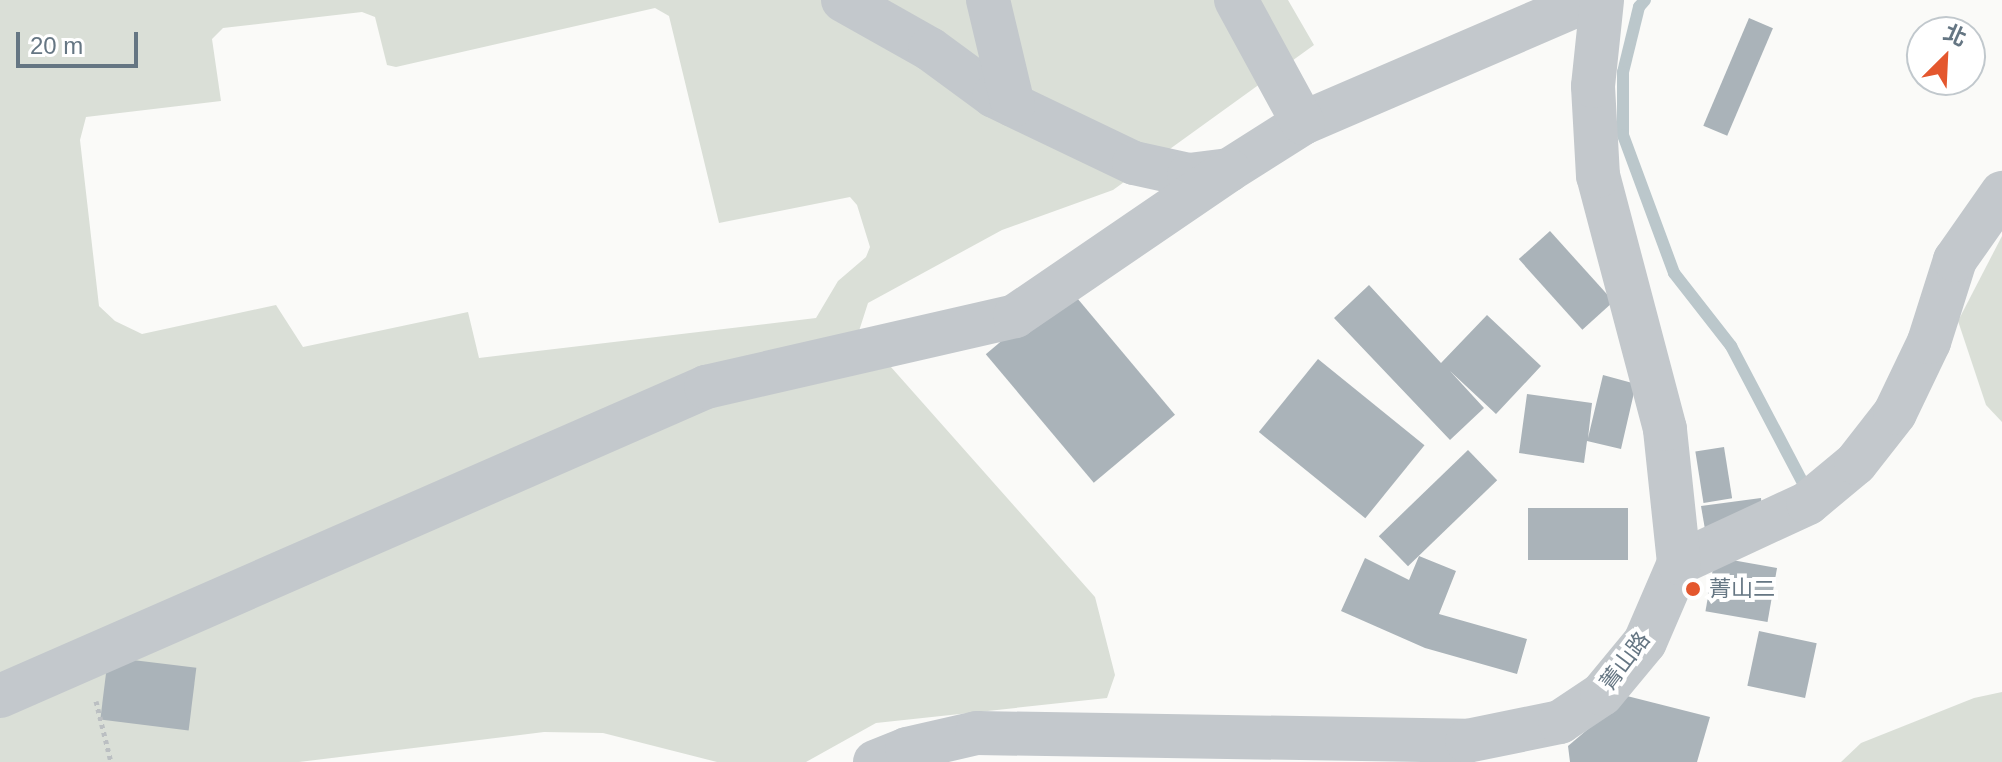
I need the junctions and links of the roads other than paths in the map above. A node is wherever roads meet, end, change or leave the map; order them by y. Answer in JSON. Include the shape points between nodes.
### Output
{"nodes":[{"id":1,"x":843,"y":0,"type":"edge"},
{"id":2,"x":988,"y":0,"type":"edge"},
{"id":3,"x":1236,"y":0,"type":"edge"},
{"id":4,"x":1588,"y":0,"type":"edge"},
{"id":5,"x":1602,"y":0,"type":"edge"},
{"id":6,"x":1013,"y":105,"type":"junction"},
{"id":7,"x":1303,"y":123,"type":"junction"},
{"id":8,"x":1229,"y":170,"type":"junction"},
{"id":9,"x":2002,"y":193,"type":"edge"},
{"id":10,"x":1679,"y":563,"type":"junction"},
{"id":11,"x":0,"y":696,"type":"edge"},
{"id":12,"x":875,"y":762,"type":"edge"}],
"edges":[{"from":1,"to":6,"type":"street","via":[[930,49]]},
{"from":2,"to":6,"type":"street"},
{"from":3,"to":7,"type":"street"},
{"from":4,"to":7,"type":"street"},
{"from":5,"to":10,"type":"street","name":"菁山路","via":[[1593,86],[1598,176],[1665,429]]},
{"from":6,"to":8,"type":"street","via":[[1134,163],[1189,175]]},
{"from":7,"to":8,"type":"street"},
{"from":8,"to":11,"type":"street","via":[[1015,316],[706,387]]},
{"from":9,"to":10,"type":"street","via":[[1955,260],[1929,342],[1895,413],[1856,463],[1808,503]]},
{"from":10,"to":12,"type":"street","name":"菁山路","via":[[1645,642],[1602,694],[1560,722],[1467,741],[977,733]]}]}
